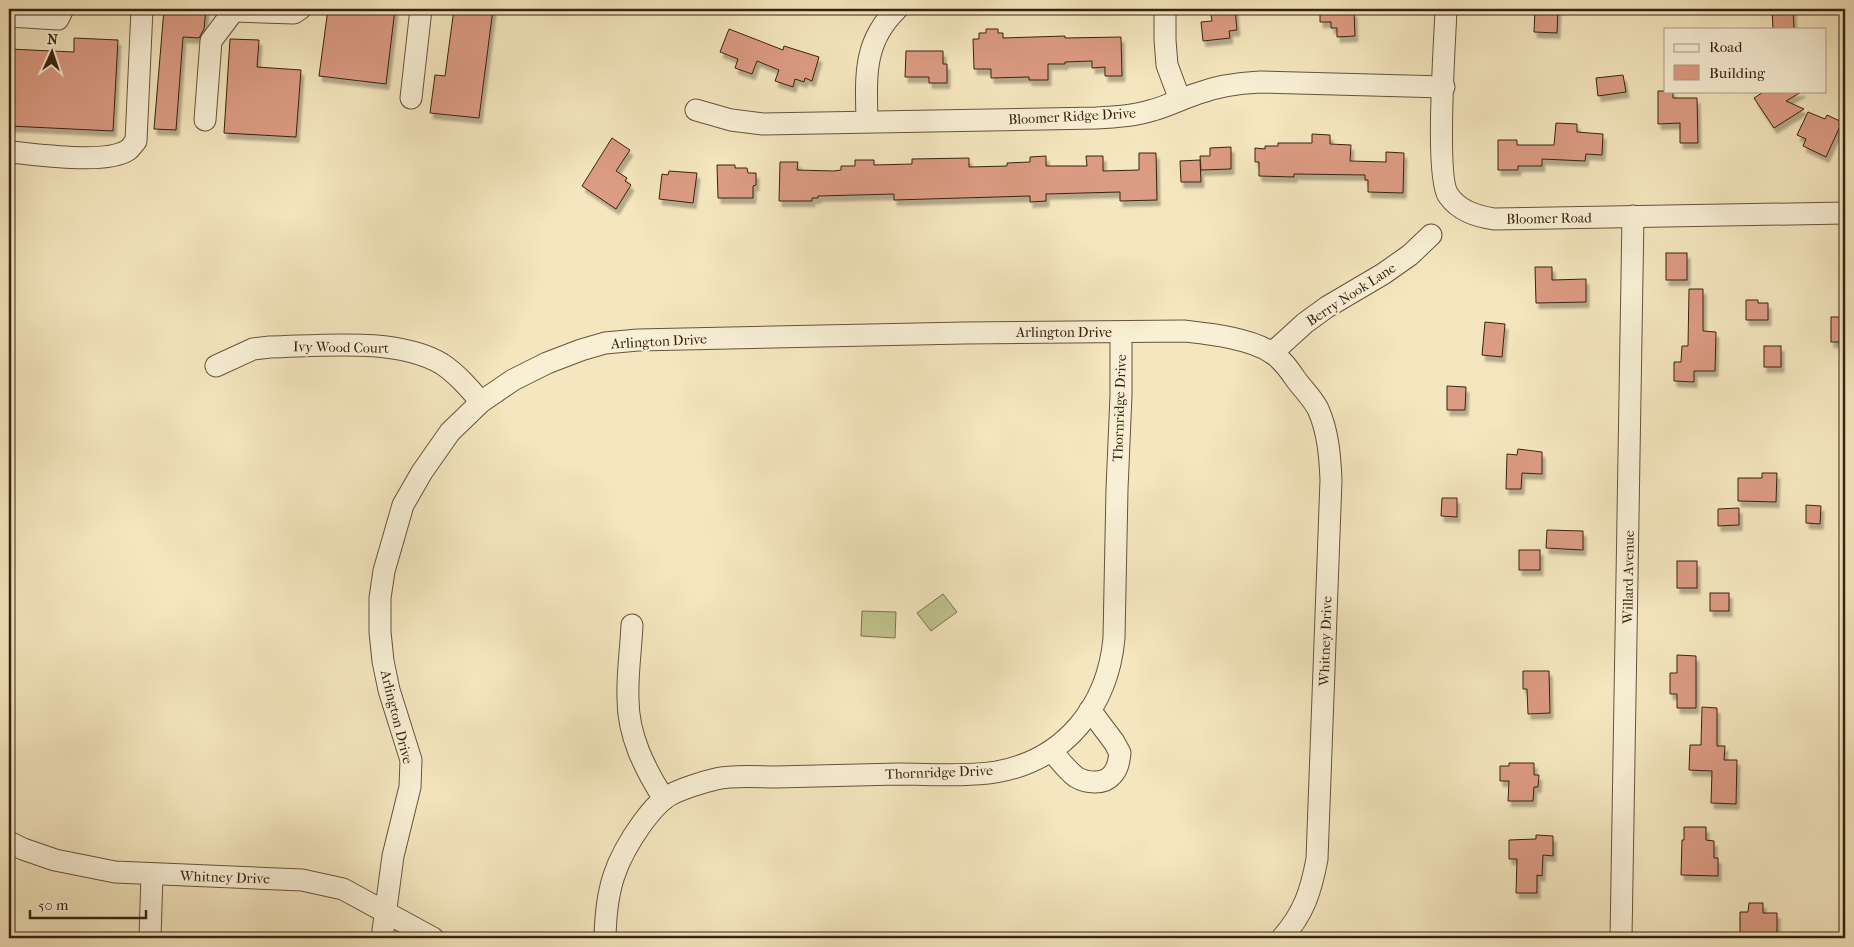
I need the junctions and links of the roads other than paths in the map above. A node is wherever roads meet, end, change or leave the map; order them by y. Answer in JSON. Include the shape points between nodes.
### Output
{"nodes":[{"id":1,"x":63,"y":9,"type":"edge"},
{"id":2,"x":142,"y":9,"type":"edge"},
{"id":3,"x":300,"y":9,"type":"edge"},
{"id":4,"x":421,"y":9,"type":"edge"},
{"id":5,"x":897,"y":9,"type":"edge"},
{"id":6,"x":1165,"y":9,"type":"edge"},
{"id":7,"x":1446,"y":9,"type":"edge"},
{"id":8,"x":235,"y":10,"type":"edge"},
{"id":9,"x":9,"y":16,"type":"edge"},
{"id":10,"x":1444,"y":87,"type":"junction"},
{"id":11,"x":411,"y":98,"type":"dead end"},
{"id":12,"x":1180,"y":100,"type":"junction"},
{"id":13,"x":696,"y":110,"type":"dead end"},
{"id":14,"x":205,"y":120,"type":"dead end"},
{"id":15,"x":867,"y":121,"type":"junction"},
{"id":16,"x":9,"y":152,"type":"edge"},
{"id":17,"x":1845,"y":213,"type":"edge"},
{"id":18,"x":1633,"y":216,"type":"junction"},
{"id":19,"x":1430,"y":235,"type":"dead end"},
{"id":20,"x":1121,"y":332,"type":"junction"},
{"id":21,"x":1272,"y":353,"type":"junction"},
{"id":22,"x":216,"y":366,"type":"dead end"},
{"id":23,"x":481,"y":402,"type":"junction"},
{"id":24,"x":632,"y":625,"type":"dead end"},
{"id":25,"x":1090,"y":710,"type":"junction"},
{"id":26,"x":1052,"y":751,"type":"junction"},
{"id":27,"x":664,"y":799,"type":"junction"},
{"id":28,"x":9,"y":842,"type":"edge"},
{"id":29,"x":152,"y":874,"type":"junction"},
{"id":30,"x":387,"y":912,"type":"junction"},
{"id":31,"x":150,"y":938,"type":"edge"},
{"id":32,"x":382,"y":938,"type":"edge"},
{"id":33,"x":433,"y":938,"type":"edge"},
{"id":34,"x":605,"y":938,"type":"edge"},
{"id":35,"x":1282,"y":938,"type":"edge"},
{"id":36,"x":1621,"y":938,"type":"edge"}],
"edges":[{"from":1,"to":9,"type":"street","via":[[58,19]]},
{"from":2,"to":16,"type":"street","via":[[136,142],[128,150],[98,158]]},
{"from":3,"to":8,"type":"street","via":[[294,13]]},
{"from":4,"to":11,"type":"street"},
{"from":5,"to":15,"type":"street","via":[[884,21],[874,38],[867,72]]},
{"from":6,"to":12,"type":"street","via":[[1167,65]]},
{"from":7,"to":10,"type":"street","name":"Bloomer Road"},
{"from":8,"to":14,"type":"street","via":[[211,41]]},
{"from":10,"to":12,"type":"street","name":"Bloomer Ridge Drive","via":[[1260,82],[1218,87]]},
{"from":10,"to":18,"type":"street","name":"Bloomer Road","via":[[1444,184],[1448,195],[1464,210],[1494,219]]},
{"from":12,"to":15,"type":"street","name":"Bloomer Ridge Drive","via":[[1155,110],[1121,117]]},
{"from":13,"to":15,"type":"street","name":"Bloomer Ridge Drive","via":[[731,120],[763,124]]},
{"from":17,"to":18,"type":"street","name":"Bloomer Road"},
{"from":18,"to":36,"type":"street","name":"Willard Avenue"},
{"from":19,"to":21,"type":"street","name":"Berry Nook Lane","via":[[1384,274],[1304,323]]},
{"from":20,"to":21,"type":"street","name":"Arlington Drive","via":[[1210,334],[1238,339]]},
{"from":20,"to":23,"type":"street","name":"Arlington Drive","via":[[944,333],[605,343],[547,363],[513,380]]},
{"from":20,"to":25,"type":"street","name":"Thornridge Drive","via":[[1114,638],[1112,660]]},
{"from":21,"to":35,"type":"street","name":"Whitney Drive","via":[[1318,408],[1330,454],[1331,480],[1317,859],[1305,905]]},
{"from":22,"to":23,"type":"street","name":"Ivy Wood Court","via":[[253,349],[386,346],[413,352],[442,365],[461,379]]},
{"from":23,"to":30,"type":"street","name":"Arlington Drive","via":[[450,432],[403,505],[384,571],[380,598],[383,661],[411,760],[410,786],[394,856]]},
{"from":24,"to":27,"type":"street","via":[[630,720],[644,764]]},
{"from":25,"to":26,"type":"street","name":"Thornridge Drive"},
{"from":25,"to":26,"type":"street","via":[[1120,754],[1112,777],[1090,782],[1077,778]]},
{"from":26,"to":27,"type":"street","name":"Thornridge Drive","via":[[996,772],[717,778]]},
{"from":27,"to":34,"type":"street","name":"Thornridge Drive","via":[[632,837],[614,872],[608,896]]},
{"from":28,"to":29,"type":"street","name":"Whitney Drive","via":[[39,855],[83,867]]},
{"from":29,"to":30,"type":"street","name":"Whitney Drive","via":[[302,880],[343,889]]},
{"from":29,"to":31,"type":"street"},
{"from":30,"to":32,"type":"street","name":"Arlington Drive"},
{"from":30,"to":33,"type":"street","name":"Whitney Drive"}]}
